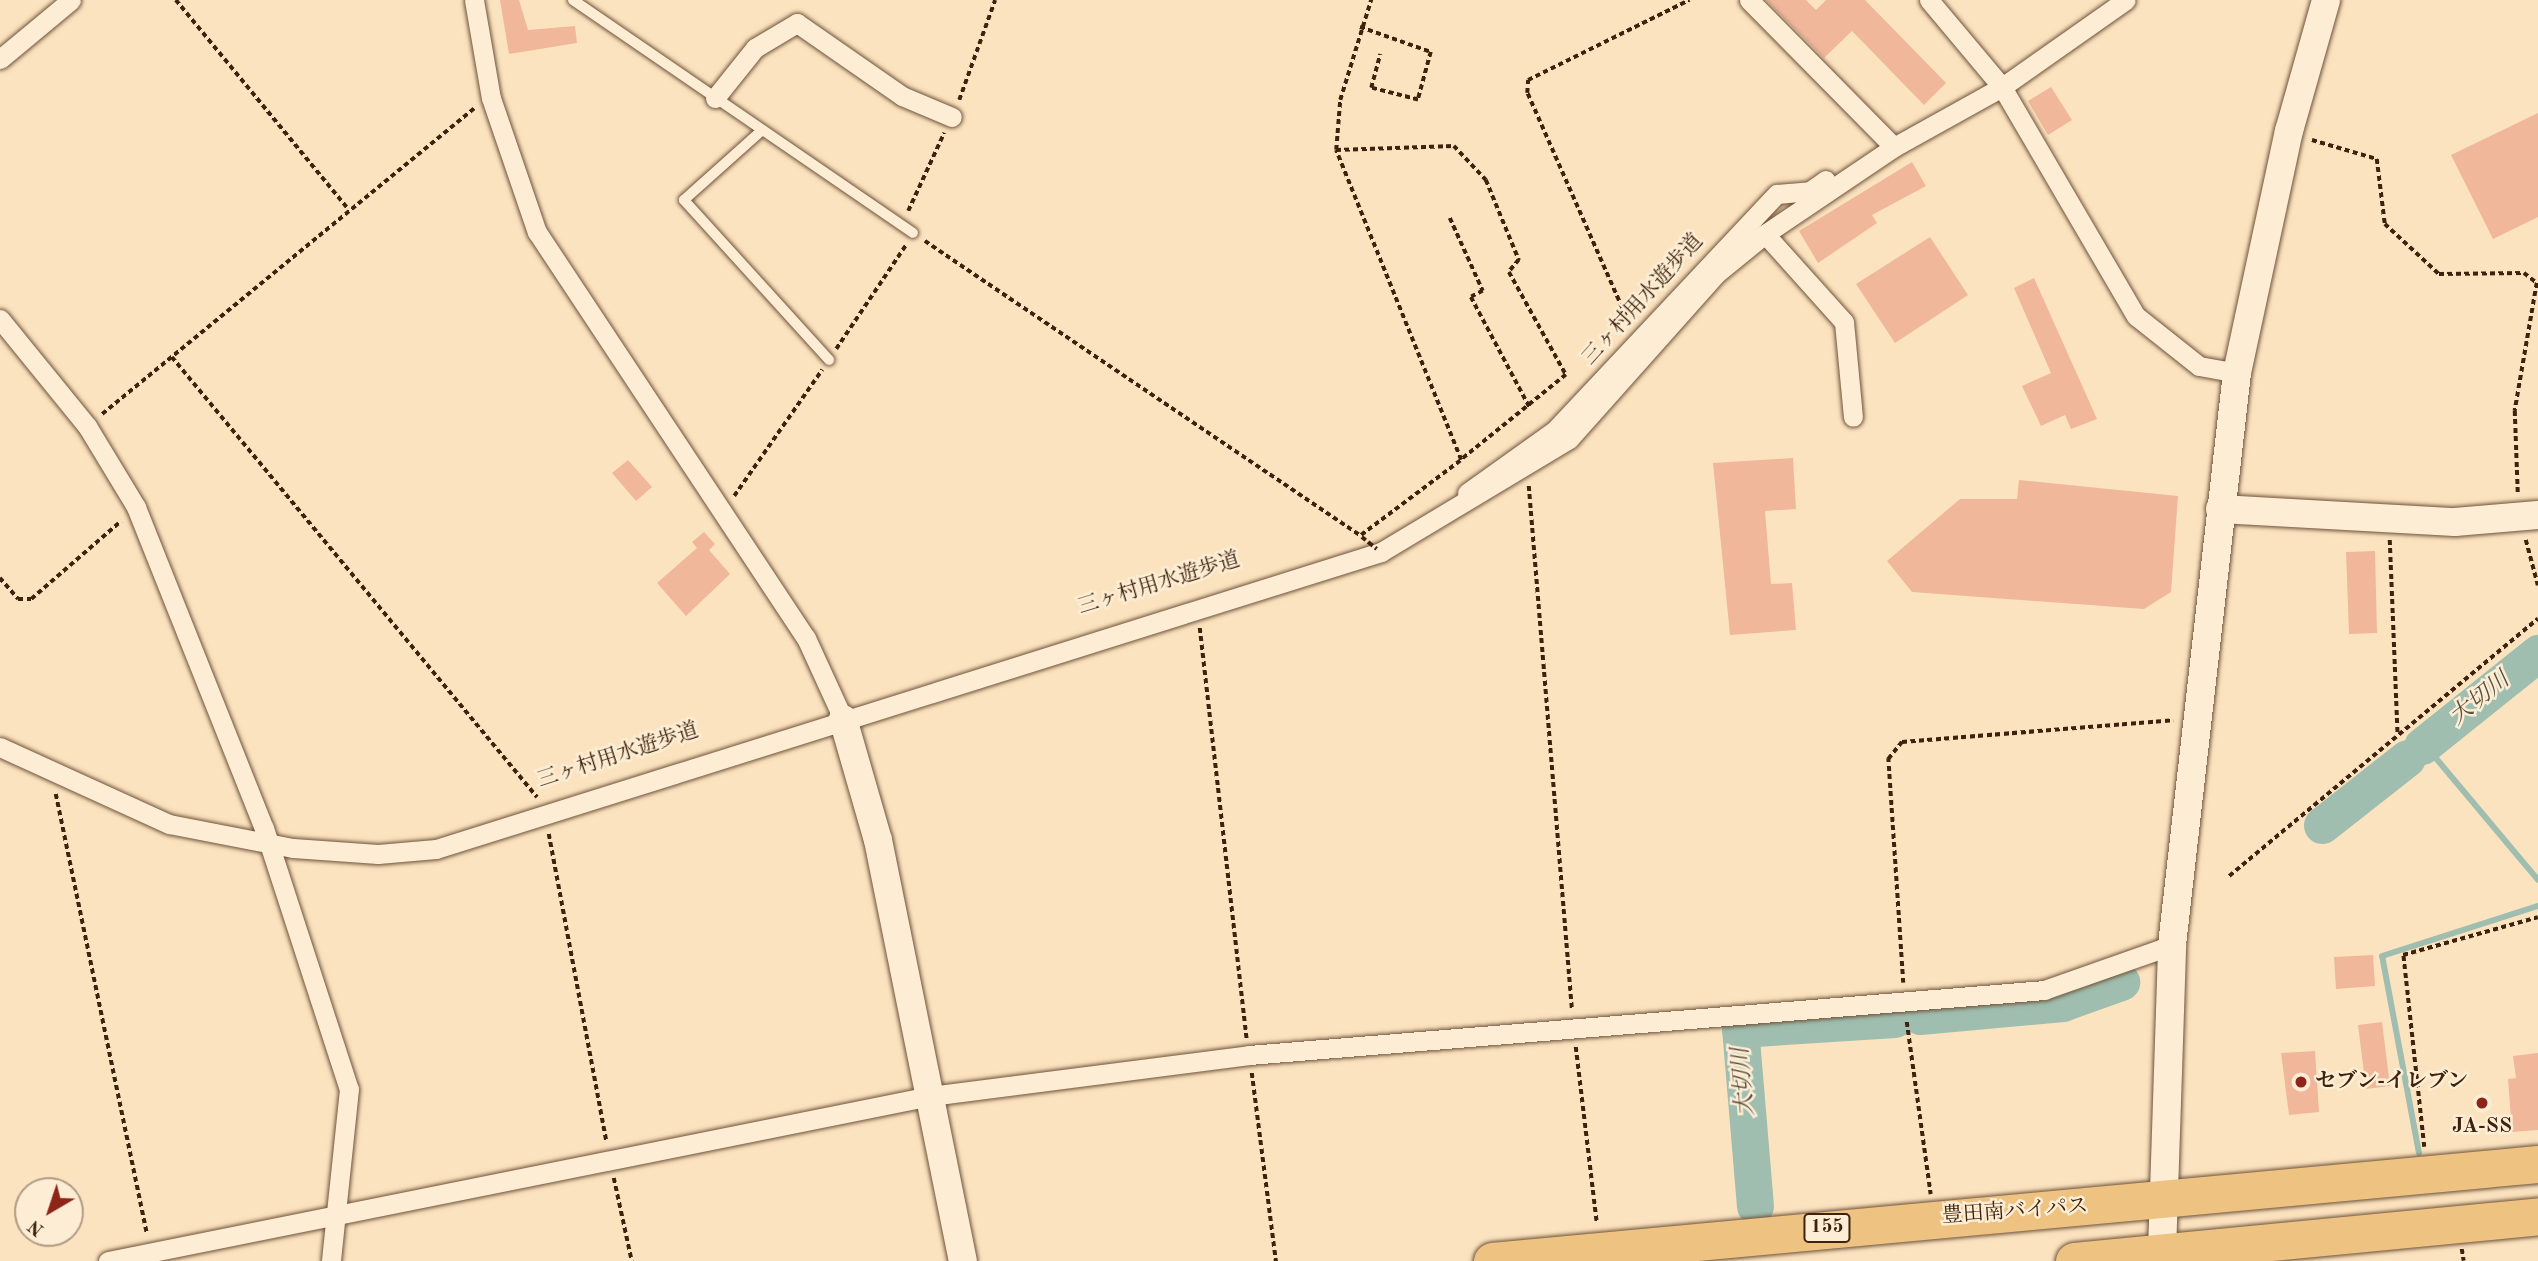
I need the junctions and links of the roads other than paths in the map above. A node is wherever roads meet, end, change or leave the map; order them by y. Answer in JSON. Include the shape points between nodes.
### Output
{"nodes":[{"id":1,"x":71,"y":0,"type":"edge"},
{"id":2,"x":474,"y":0,"type":"edge"},
{"id":3,"x":573,"y":0,"type":"edge"},
{"id":4,"x":1749,"y":0,"type":"edge"},
{"id":5,"x":1929,"y":0,"type":"edge"},
{"id":6,"x":2126,"y":0,"type":"edge"},
{"id":7,"x":2326,"y":0,"type":"edge"},
{"id":8,"x":0,"y":59,"type":"edge"},
{"id":9,"x":2002,"y":87,"type":"junction"},
{"id":10,"x":715,"y":98,"type":"junction"},
{"id":11,"x":952,"y":117,"type":"dead end"},
{"id":12,"x":760,"y":132,"type":"junction"},
{"id":13,"x":1891,"y":144,"type":"junction"},
{"id":14,"x":913,"y":233,"type":"road end"},
{"id":15,"x":1765,"y":234,"type":"junction"},
{"id":16,"x":0,"y":319,"type":"edge"},
{"id":17,"x":829,"y":360,"type":"dead end"},
{"id":18,"x":2237,"y":373,"type":"junction"},
{"id":19,"x":1853,"y":417,"type":"dead end"},
{"id":20,"x":2220,"y":509,"type":"junction"},
{"id":21,"x":2529,"y":516,"type":"edge"},
{"id":22,"x":841,"y":714,"type":"junction"},
{"id":23,"x":0,"y":733,"type":"edge"},
{"id":24,"x":0,"y":747,"type":"edge"},
{"id":25,"x":265,"y":834,"type":"junction"},
{"id":26,"x":2172,"y":945,"type":"junction"},
{"id":27,"x":930,"y":1096,"type":"junction"},
{"id":28,"x":2538,"y":1164,"type":"edge"},
{"id":29,"x":2163,"y":1200,"type":"junction"},
{"id":30,"x":338,"y":1213,"type":"junction"},
{"id":31,"x":2538,"y":1214,"type":"edge"},
{"id":32,"x":2162,"y":1252,"type":"junction"},
{"id":33,"x":2273,"y":1252,"type":"edge"},
{"id":34,"x":108,"y":1261,"type":"edge"},
{"id":35,"x":331,"y":1261,"type":"edge"},
{"id":36,"x":964,"y":1261,"type":"edge"},
{"id":37,"x":1492,"y":1261,"type":"edge"},
{"id":38,"x":2074,"y":1261,"type":"edge"}],
"edges":[{"from":1,"to":8,"type":"street"},
{"from":2,"to":22,"type":"street","via":[[491,98],[537,232],[576,300],[799,626]]},
{"from":3,"to":10,"type":"lane"},
{"from":4,"to":13,"type":"street"},
{"from":5,"to":9,"type":"street"},
{"from":6,"to":9,"type":"street"},
{"from":7,"to":18,"type":"street","via":[[2289,131]]},
{"from":9,"to":13,"type":"street"},
{"from":9,"to":18,"type":"street","via":[[2136,316],[2199,366]]},
{"from":10,"to":11,"type":"street","via":[[755,48],[797,23],[902,96]]},
{"from":10,"to":12,"type":"lane"},
{"from":12,"to":14,"type":"lane"},
{"from":12,"to":17,"type":"lane","via":[[684,200]]},
{"from":13,"to":15,"type":"street"},
{"from":13,"to":22,"type":"street","name":"三ヶ村用水遊歩道","via":[[1810,191],[1777,194],[1721,246],[1555,430],[1467,493],[1392,536]]},
{"from":15,"to":19,"type":"street","via":[[1844,322]]},
{"from":15,"to":22,"type":"street","via":[[1716,274],[1569,439],[1400,544]]},
{"from":16,"to":25,"type":"street","via":[[87,426],[136,508]]},
{"from":18,"to":20,"type":"street"},
{"from":20,"to":21,"type":"street","via":[[2390,520]]},
{"from":20,"to":26,"type":"street"},
{"from":22,"to":25,"type":"street","via":[[436,849],[377,854],[293,848]]},
{"from":22,"to":27,"type":"street","via":[[878,840]]},
{"from":23,"to":25,"type":"street","via":[[172,815]]},
{"from":24,"to":25,"type":"street","via":[[169,824]]},
{"from":25,"to":30,"type":"street","via":[[349,1089]]},
{"from":26,"to":27,"type":"street","via":[[2044,990],[1249,1055]]},
{"from":26,"to":29,"type":"street"},
{"from":27,"to":30,"type":"street"},
{"from":27,"to":36,"type":"street"},
{"from":28,"to":29,"type":"highway","name":"豊田南バイパス","number":"155"},
{"from":29,"to":31,"type":"highway","via":[[2175,1217],[2192,1222],[2426,1200]]},
{"from":29,"to":32,"type":"street"},
{"from":29,"to":37,"type":"highway","name":"豊田南バイパス","number":"155"},
{"from":30,"to":34,"type":"street"},
{"from":30,"to":35,"type":"street"},
{"from":31,"to":33,"type":"highway"},
{"from":32,"to":33,"type":"highway"},
{"from":32,"to":38,"type":"highway"}]}
